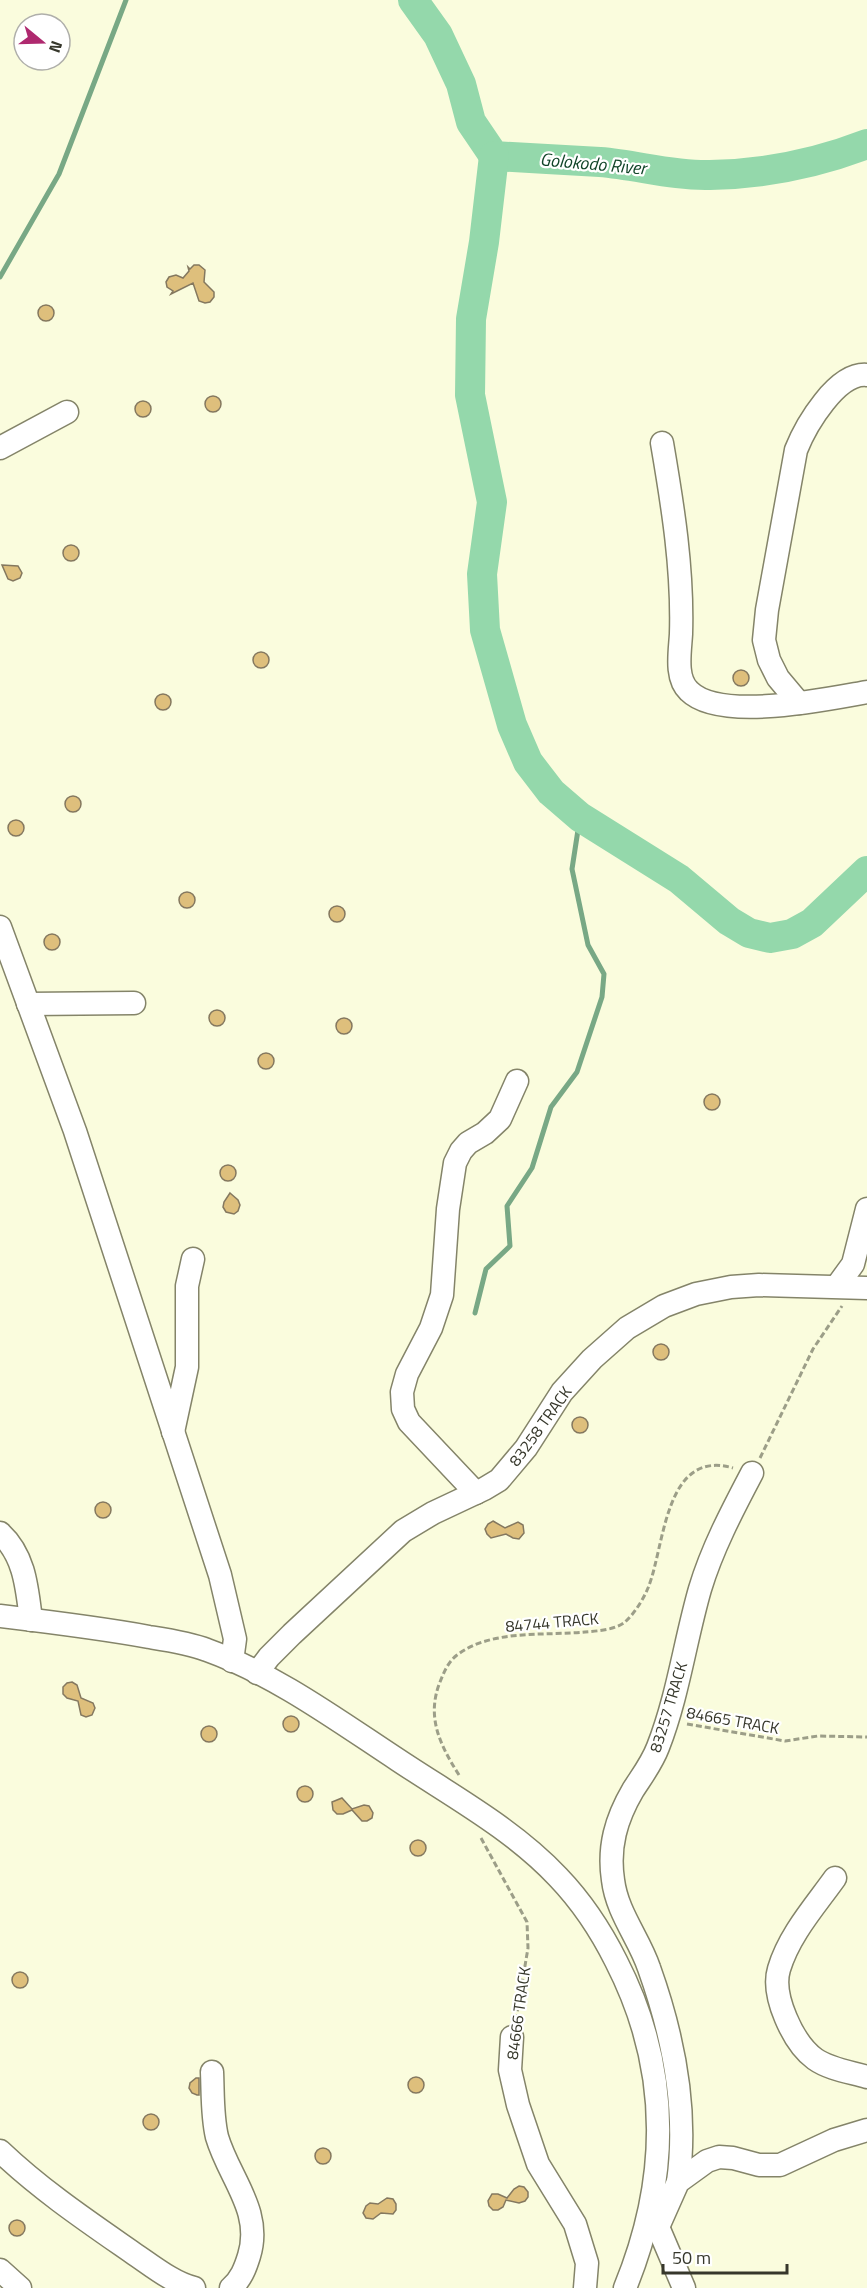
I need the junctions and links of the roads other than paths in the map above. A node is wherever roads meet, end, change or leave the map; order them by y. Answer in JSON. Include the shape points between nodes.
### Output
{"nodes":[{"id":1,"x":867,"y":375,"type":"edge"},
{"id":2,"x":67,"y":412,"type":"dead end"},
{"id":3,"x":662,"y":443,"type":"dead end"},
{"id":4,"x":0,"y":448,"type":"edge"},
{"id":5,"x":867,"y":692,"type":"edge"},
{"id":6,"x":799,"y":704,"type":"junction"},
{"id":7,"x":0,"y":927,"type":"edge"},
{"id":8,"x":134,"y":1003,"type":"dead end"},
{"id":9,"x":28,"y":1004,"type":"junction"},
{"id":10,"x":517,"y":1081,"type":"dead end"},
{"id":11,"x":867,"y":1209,"type":"edge"},
{"id":12,"x":193,"y":1259,"type":"dead end"},
{"id":13,"x":853,"y":1287,"type":"edge"},
{"id":14,"x":173,"y":1433,"type":"junction"},
{"id":15,"x":752,"y":1473,"type":"road end"},
{"id":16,"x":476,"y":1493,"type":"junction"},
{"id":17,"x":0,"y":1533,"type":"edge"},
{"id":18,"x":0,"y":1616,"type":"edge"},
{"id":19,"x":31,"y":1620,"type":"junction"},
{"id":20,"x":232,"y":1661,"type":"junction"},
{"id":21,"x":257,"y":1672,"type":"junction"},
{"id":22,"x":834,"y":1878,"type":"dead end"},
{"id":23,"x":512,"y":2037,"type":"road end"},
{"id":24,"x":212,"y":2072,"type":"dead end"},
{"id":25,"x":867,"y":2077,"type":"edge"},
{"id":26,"x":867,"y":2130,"type":"edge"},
{"id":27,"x":0,"y":2151,"type":"edge"},
{"id":28,"x":678,"y":2182,"type":"junction"},
{"id":29,"x":654,"y":2218,"type":"junction"},
{"id":30,"x":0,"y":2270,"type":"edge"},
{"id":31,"x":20,"y":2288,"type":"edge"},
{"id":32,"x":194,"y":2288,"type":"edge"},
{"id":33,"x":231,"y":2288,"type":"edge"},
{"id":34,"x":585,"y":2288,"type":"edge"},
{"id":35,"x":624,"y":2288,"type":"edge"},
{"id":36,"x":684,"y":2288,"type":"edge"}],
"edges":[{"from":1,"to":6,"type":"street","via":[[851,376],[839,385],[802,435],[796,450],[764,640],[778,678]]},
{"from":2,"to":4,"type":"street"},
{"from":3,"to":6,"type":"street","via":[[679,558],[683,684],[690,693],[715,705]]},
{"from":5,"to":6,"type":"street"},
{"from":7,"to":9,"type":"street"},
{"from":8,"to":9,"type":"street"},
{"from":9,"to":14,"type":"street","via":[[75,1131]]},
{"from":10,"to":16,"type":"street","via":[[500,1119],[461,1151],[455,1163],[442,1295],[402,1392],[409,1422]]},
{"from":11,"to":13,"type":"street","via":[[853,1264]]},
{"from":12,"to":14,"type":"street","via":[[187,1286],[187,1367]]},
{"from":13,"to":16,"type":"street","name":"83258 TRACK","via":[[731,1287],[664,1306],[627,1328],[591,1359],[562,1392],[511,1467],[499,1480]]},
{"from":14,"to":20,"type":"street","via":[[229,1607],[235,1639]]},
{"from":15,"to":28,"type":"street","name":"83257 TRACK","via":[[718,1541],[701,1588],[658,1749],[632,1791],[615,1826],[611,1845],[615,1891],[649,1968],[680,2098],[682,2151]]},
{"from":16,"to":21,"type":"street","name":"83258 TRACK","via":[[403,1531],[292,1634]]},
{"from":17,"to":19,"type":"street","via":[[17,1555],[24,1573]]},
{"from":18,"to":19,"type":"street"},
{"from":19,"to":20,"type":"street","via":[[172,1641]]},
{"from":20,"to":21,"type":"street"},
{"from":21,"to":29,"type":"street","via":[[326,1713],[525,1846],[585,1910],[625,1978],[652,2062],[659,2135]]},
{"from":22,"to":25,"type":"street","via":[[797,1931],[778,1970],[778,1990],[783,2014],[802,2048],[816,2061]]},
{"from":23,"to":34,"type":"street","name":"84666 TRACK","via":[[510,2070],[518,2105],[538,2164],[575,2224],[587,2263]]},
{"from":24,"to":33,"type":"street","via":[[218,2138],[253,2223],[245,2267]]},
{"from":26,"to":28,"type":"street","via":[[834,2140],[780,2165],[719,2157],[706,2161]]},
{"from":27,"to":32,"type":"street","via":[[71,2210],[156,2268]]},
{"from":28,"to":29,"type":"street"},
{"from":29,"to":35,"type":"street"},
{"from":29,"to":36,"type":"street"},
{"from":30,"to":31,"type":"street"}]}
